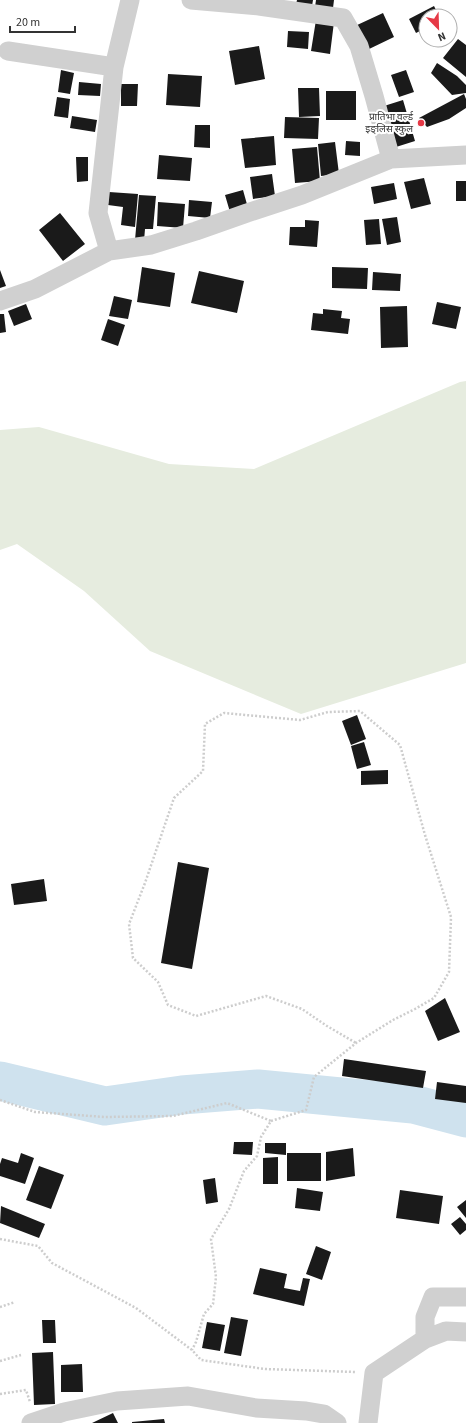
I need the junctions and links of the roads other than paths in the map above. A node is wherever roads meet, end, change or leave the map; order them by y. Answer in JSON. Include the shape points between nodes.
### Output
{"nodes":[{"id":1,"x":130,"y":0,"type":"edge"},
{"id":2,"x":191,"y":0,"type":"edge"},
{"id":3,"x":8,"y":51,"type":"dead end"},
{"id":4,"x":114,"y":67,"type":"junction"},
{"id":5,"x":466,"y":155,"type":"edge"},
{"id":6,"x":390,"y":159,"type":"junction"},
{"id":7,"x":109,"y":251,"type":"junction"},
{"id":8,"x":0,"y":301,"type":"edge"},
{"id":9,"x":466,"y":1297,"type":"edge"},
{"id":10,"x":466,"y":1332,"type":"edge"},
{"id":11,"x":426,"y":1339,"type":"junction"},
{"id":12,"x":33,"y":1422,"type":"edge"},
{"id":13,"x":337,"y":1423,"type":"edge"},
{"id":14,"x":368,"y":1423,"type":"edge"}],
"edges":[{"from":1,"to":4,"type":"street"},
{"from":2,"to":6,"type":"street","via":[[260,6],[343,18],[359,46]]},
{"from":3,"to":4,"type":"street"},
{"from":4,"to":7,"type":"street","via":[[98,213]]},
{"from":5,"to":6,"type":"street"},
{"from":6,"to":7,"type":"street","via":[[302,196],[196,231],[150,245]]},
{"from":7,"to":8,"type":"street","via":[[35,289]]},
{"from":9,"to":11,"type":"street","via":[[433,1297],[425,1316]]},
{"from":10,"to":11,"type":"street","via":[[446,1331]]},
{"from":11,"to":14,"type":"street","via":[[374,1373]]},
{"from":12,"to":13,"type":"street","via":[[64,1412],[117,1401],[188,1396],[256,1408],[324,1414]]}]}
